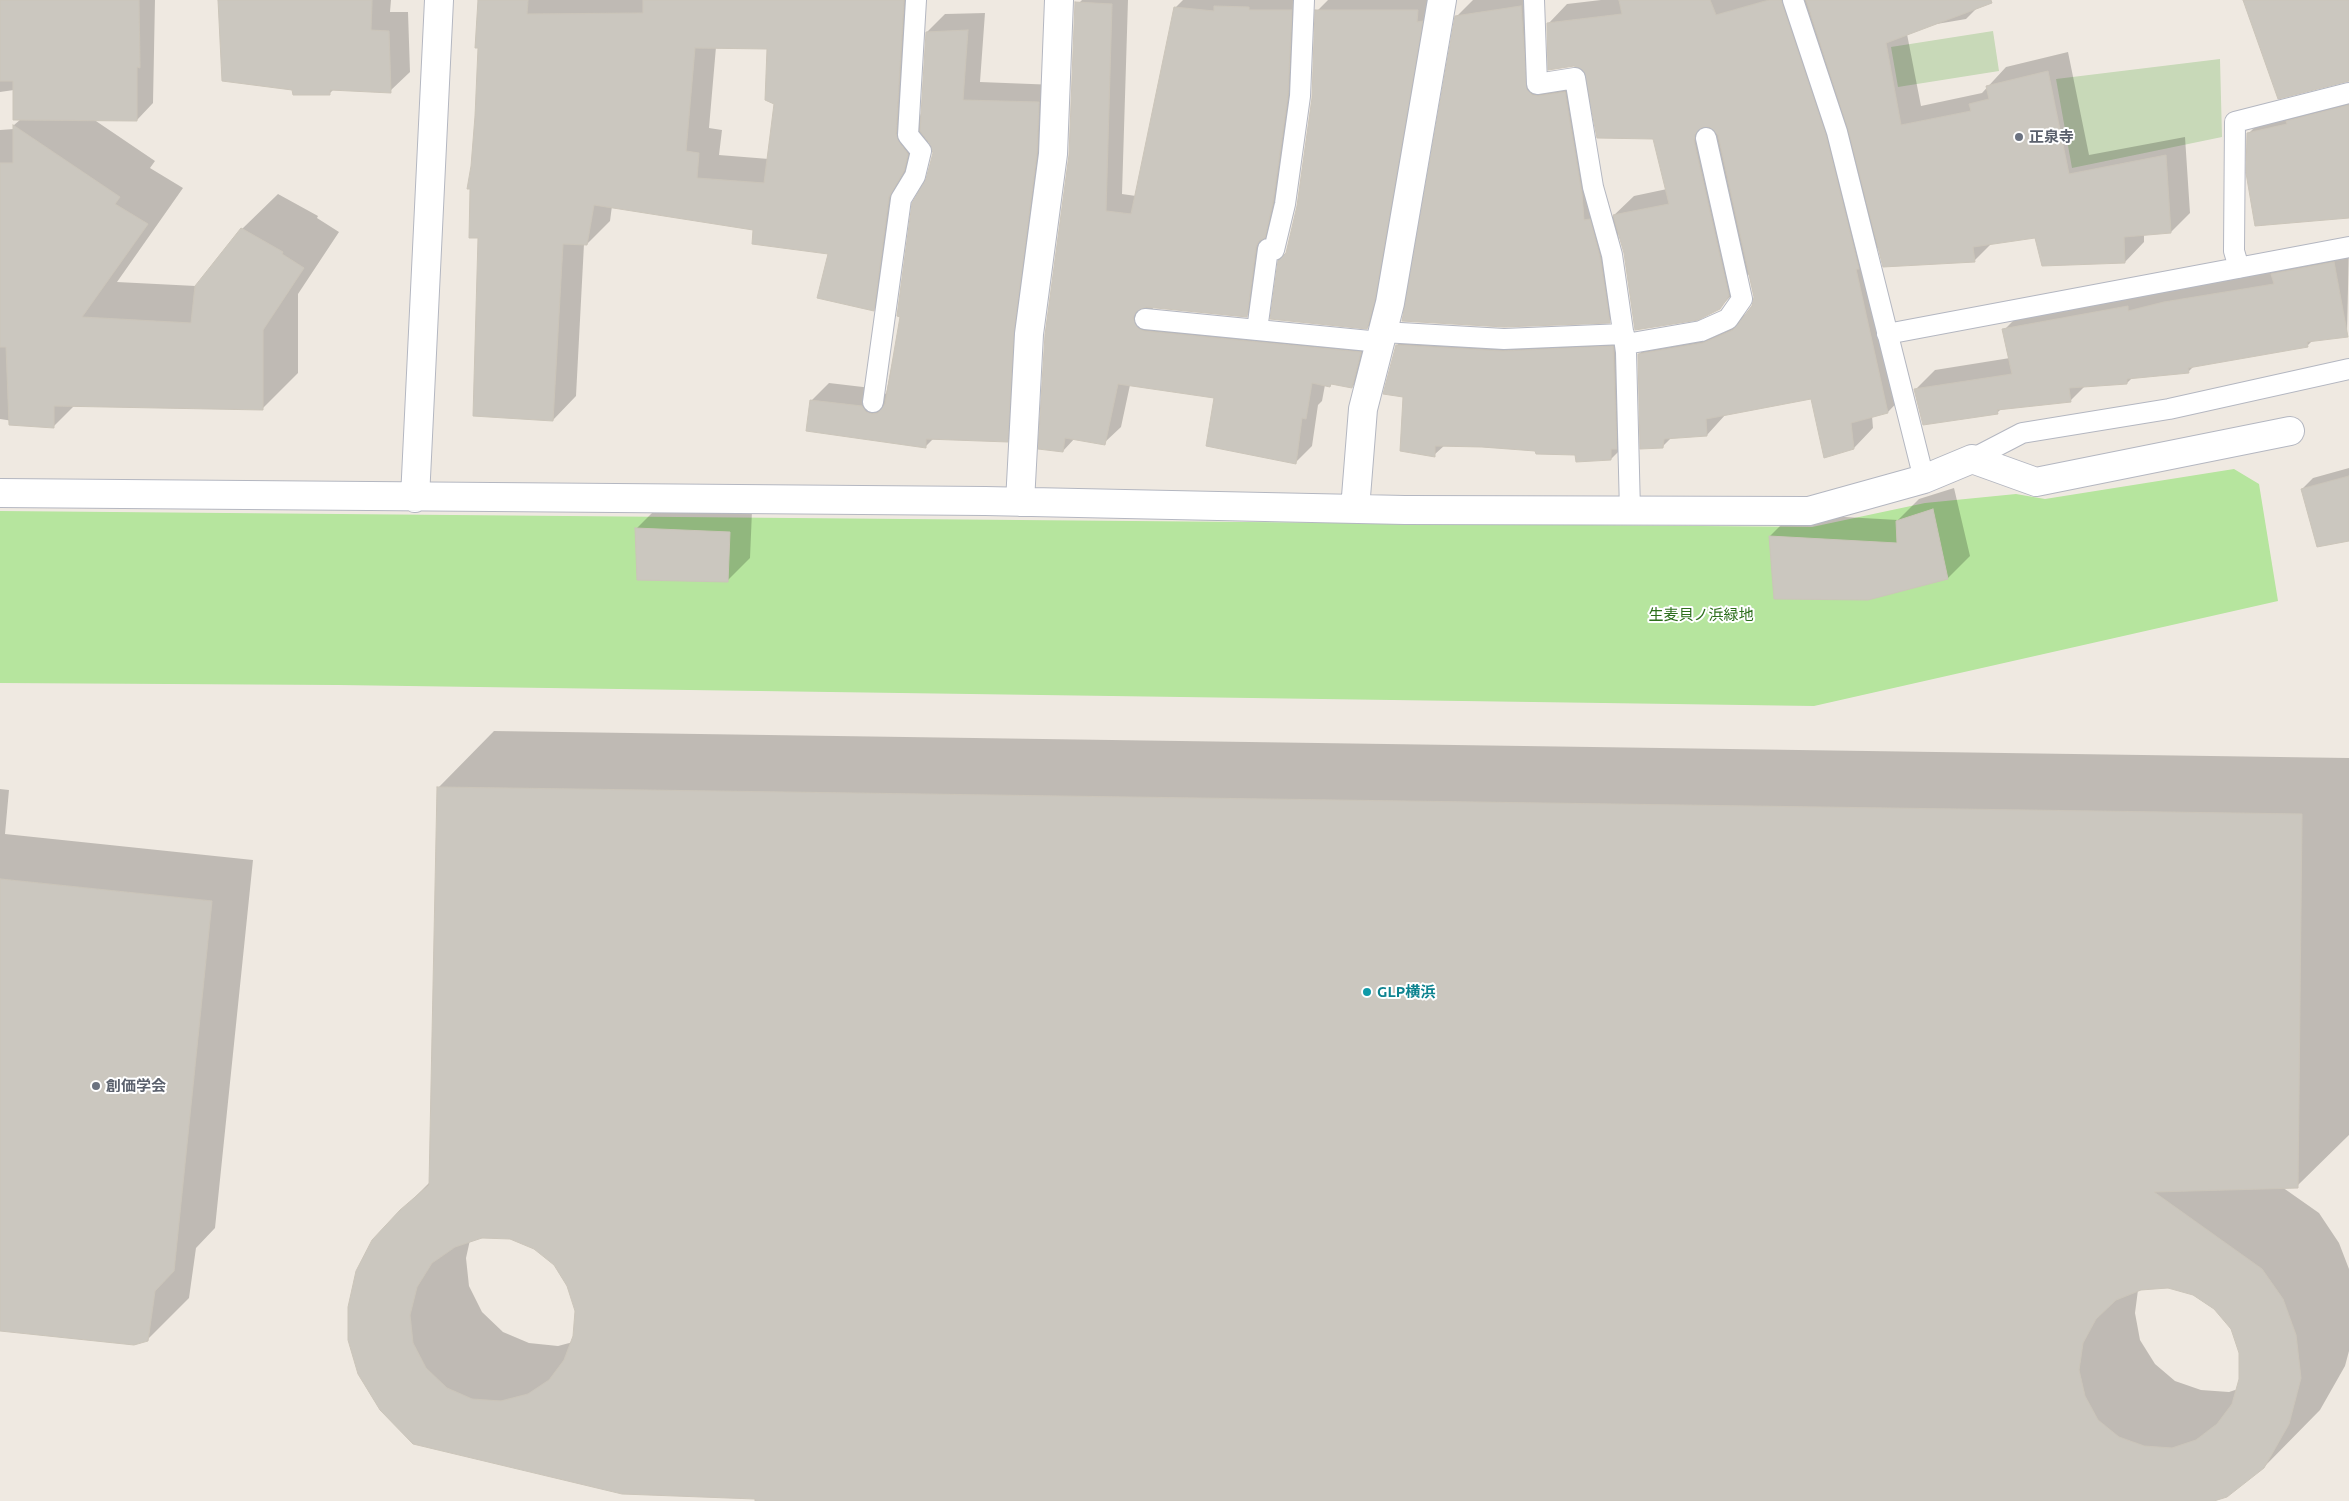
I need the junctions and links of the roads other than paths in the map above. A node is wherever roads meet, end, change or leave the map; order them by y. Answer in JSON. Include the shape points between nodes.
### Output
{"nodes":[{"id":1,"x":440,"y":0,"type":"edge"},
{"id":2,"x":916,"y":0,"type":"edge"},
{"id":3,"x":1059,"y":0,"type":"edge"},
{"id":4,"x":1304,"y":0,"type":"edge"},
{"id":5,"x":1442,"y":0,"type":"edge"},
{"id":6,"x":1534,"y":0,"type":"edge"},
{"id":7,"x":1793,"y":0,"type":"edge"},
{"id":8,"x":2349,"y":93,"type":"edge"},
{"id":9,"x":1706,"y":138,"type":"dead end"},
{"id":10,"x":2349,"y":247,"type":"edge"},
{"id":11,"x":2239,"y":268,"type":"junction"},
{"id":12,"x":1145,"y":319,"type":"dead end"},
{"id":13,"x":1257,"y":330,"type":"junction"},
{"id":14,"x":1887,"y":334,"type":"junction"},
{"id":15,"x":1381,"y":337,"type":"junction"},
{"id":16,"x":1625,"y":339,"type":"junction"},
{"id":17,"x":2349,"y":369,"type":"edge"},
{"id":18,"x":873,"y":402,"type":"dead end"},
{"id":19,"x":2290,"y":431,"type":"dead end"},
{"id":20,"x":1972,"y":459,"type":"junction"},
{"id":21,"x":1924,"y":479,"type":"junction"},
{"id":22,"x":0,"y":494,"type":"edge"},
{"id":23,"x":415,"y":498,"type":"junction"},
{"id":24,"x":1020,"y":502,"type":"junction"},
{"id":25,"x":1355,"y":509,"type":"junction"},
{"id":26,"x":1630,"y":510,"type":"junction"}],
"edges":[{"from":1,"to":23,"type":"street"},
{"from":2,"to":18,"type":"lane","via":[[908,135],[920,150],[915,176],[901,199]]},
{"from":3,"to":24,"type":"street","via":[[1053,154],[1029,334]]},
{"from":4,"to":13,"type":"lane","via":[[1300,96],[1285,204],[1274,250],[1268,250]]},
{"from":5,"to":15,"type":"street","via":[[1390,303]]},
{"from":6,"to":16,"type":"lane","via":[[1537,84],[1575,78],[1593,187],[1612,255]]},
{"from":7,"to":14,"type":"lane","via":[[1837,132]]},
{"from":8,"to":11,"type":"lane","via":[[2235,122],[2234,251]]},
{"from":9,"to":16,"type":"lane","via":[[1742,299],[1728,319],[1701,331]]},
{"from":10,"to":11,"type":"lane"},
{"from":11,"to":14,"type":"lane"},
{"from":12,"to":13,"type":"lane"},
{"from":13,"to":15,"type":"lane"},
{"from":14,"to":21,"type":"lane"},
{"from":15,"to":16,"type":"lane"},
{"from":15,"to":25,"type":"street","via":[[1363,409]]},
{"from":16,"to":26,"type":"lane"},
{"from":17,"to":20,"type":"lane","via":[[2169,409],[2022,433]]},
{"from":19,"to":20,"type":"street","via":[[2036,482]]},
{"from":20,"to":21,"type":"street"},
{"from":21,"to":26,"type":"street","via":[[1809,511]]},
{"from":22,"to":23,"type":"street"},
{"from":23,"to":24,"type":"street"},
{"from":24,"to":25,"type":"street"},
{"from":25,"to":26,"type":"street"}]}
